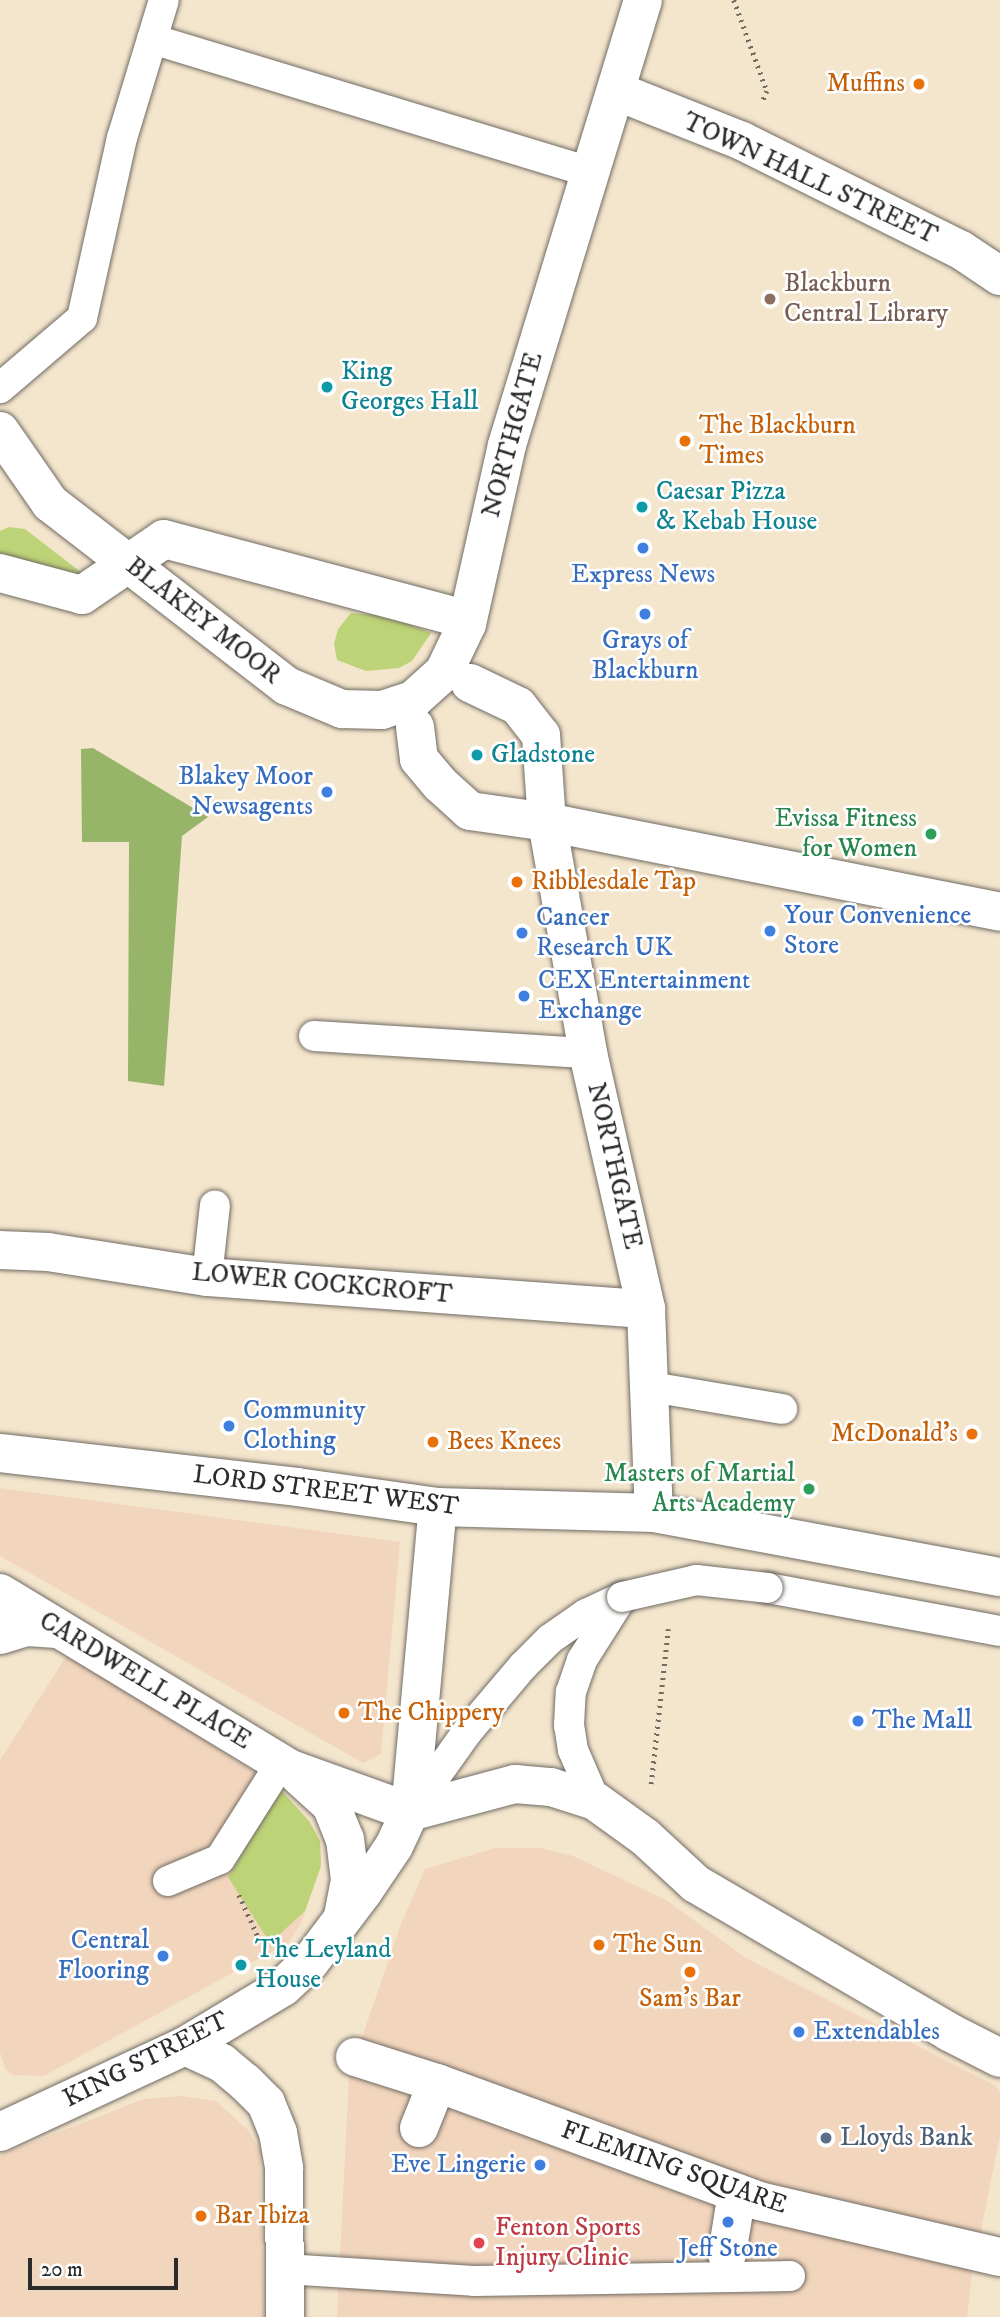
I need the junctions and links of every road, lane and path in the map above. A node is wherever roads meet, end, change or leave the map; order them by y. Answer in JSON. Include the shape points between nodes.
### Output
{"nodes":[{"id":1,"x":164,"y":0,"type":"edge"},
{"id":2,"x":643,"y":0,"type":"edge"},
{"id":3,"x":734,"y":0,"type":"edge"},
{"id":4,"x":152,"y":39,"type":"junction"},
{"id":5,"x":616,"y":91,"type":"junction"},
{"id":6,"x":742,"y":141,"type":"junction"},
{"id":7,"x":589,"y":172,"type":"junction"},
{"id":8,"x":1000,"y":276,"type":"edge"},
{"id":9,"x":0,"y":387,"type":"edge"},
{"id":10,"x":0,"y":431,"type":"edge"},
{"id":11,"x":130,"y":565,"type":"junction"},
{"id":12,"x":0,"y":573,"type":"edge"},
{"id":13,"x":467,"y":624,"type":"junction"},
{"id":14,"x":457,"y":678,"type":"junction"},
{"id":15,"x":414,"y":714,"type":"junction"},
{"id":16,"x":547,"y":822,"type":"junction"},
{"id":17,"x":1000,"y":912,"type":"edge"},
{"id":18,"x":314,"y":1036,"type":"dead end"},
{"id":19,"x":588,"y":1053,"type":"junction"},
{"id":20,"x":215,"y":1205,"type":"dead end"},
{"id":21,"x":0,"y":1251,"type":"edge"},
{"id":22,"x":207,"y":1277,"type":"junction"},
{"id":23,"x":646,"y":1309,"type":"junction"},
{"id":24,"x":652,"y":1387,"type":"junction"},
{"id":25,"x":782,"y":1409,"type":"dead end"},
{"id":26,"x":0,"y":1453,"type":"edge"},
{"id":27,"x":438,"y":1507,"type":"junction"},
{"id":28,"x":654,"y":1513,"type":"junction"},
{"id":29,"x":1000,"y":1577,"type":"edge"},
{"id":30,"x":0,"y":1593,"type":"edge"},
{"id":31,"x":622,"y":1597,"type":"junction"},
{"id":32,"x":670,"y":1617,"type":"dead end"},
{"id":33,"x":57,"y":1629,"type":"junction"},
{"id":34,"x":1000,"y":1631,"type":"edge"},
{"id":35,"x":0,"y":1635,"type":"edge"},
{"id":36,"x":286,"y":1766,"type":"junction"},
{"id":37,"x":595,"y":1801,"type":"junction"},
{"id":38,"x":410,"y":1812,"type":"junction"},
{"id":39,"x":645,"y":1837,"type":"junction"},
{"id":40,"x":168,"y":1881,"type":"dead end"},
{"id":41,"x":342,"y":1919,"type":"junction"},
{"id":42,"x":186,"y":2046,"type":"junction"},
{"id":43,"x":355,"y":2057,"type":"dead end"},
{"id":44,"x":1000,"y":2058,"type":"edge"},
{"id":45,"x":436,"y":2083,"type":"junction"},
{"id":46,"x":419,"y":2128,"type":"dead end"},
{"id":47,"x":0,"y":2132,"type":"edge"},
{"id":48,"x":737,"y":2193,"type":"junction"},
{"id":49,"x":727,"y":2254,"type":"dead end"},
{"id":50,"x":1000,"y":2257,"type":"edge"},
{"id":51,"x":285,"y":2269,"type":"junction"},
{"id":52,"x":790,"y":2276,"type":"dead end"},
{"id":53,"x":285,"y":2317,"type":"edge"}],
"edges":[{"from":1,"to":4,"type":"lane"},
{"from":2,"to":5,"type":"street","name":"NORTHGATE"},
{"from":3,"to":6,"type":"path","via":[[767,91]]},
{"from":4,"to":7,"type":"lane"},
{"from":4,"to":9,"type":"lane","via":[[122,138],[82,318]]},
{"from":5,"to":6,"type":"street","name":"TOWN HALL STREET"},
{"from":5,"to":7,"type":"street","name":"NORTHGATE"},
{"from":6,"to":8,"type":"street","name":"TOWN HALL STREET","via":[[961,250]]},
{"from":7,"to":13,"type":"street","name":"NORTHGATE","via":[[507,444]]},
{"from":10,"to":11,"type":"street","name":"BLAKEY MOOR","via":[[50,503]]},
{"from":11,"to":12,"type":"street","via":[[82,596]]},
{"from":11,"to":13,"type":"street","via":[[164,539],[458,617]]},
{"from":11,"to":15,"type":"street","name":"BLAKEY MOOR","via":[[287,686],[342,709]]},
{"from":13,"to":14,"type":"street","name":"NORTHGATE"},
{"from":14,"to":15,"type":"street","name":"BLAKEY MOOR"},
{"from":14,"to":16,"type":"street","name":"NORTHGATE","via":[[518,706],[541,735]]},
{"from":15,"to":16,"type":"street","via":[[419,759],[470,811]]},
{"from":16,"to":17,"type":"street"},
{"from":16,"to":19,"type":"street","name":"NORTHGATE"},
{"from":18,"to":19,"type":"lane"},
{"from":19,"to":23,"type":"street","name":"NORTHGATE"},
{"from":20,"to":22,"type":"lane"},
{"from":21,"to":22,"type":"street","name":"LOWER COCKCROFT","via":[[48,1252]]},
{"from":22,"to":23,"type":"street","name":"LOWER COCKCROFT"},
{"from":23,"to":24,"type":"street","name":"NORTHGATE"},
{"from":24,"to":25,"type":"lane"},
{"from":24,"to":28,"type":"street","name":"NORTHGATE"},
{"from":26,"to":27,"type":"street","name":"LORD STREET WEST","via":[[297,1486]]},
{"from":27,"to":28,"type":"street","name":"LORD STREET WEST"},
{"from":27,"to":38,"type":"street","name":"KING STREET"},
{"from":28,"to":29,"type":"street","name":"LORD STREET WEST"},
{"from":30,"to":33,"type":"street","name":"CARDWELL PLACE"},
{"from":31,"to":34,"type":"lane","bridge":true,"via":[[696,1580],[768,1588]]},
{"from":31,"to":37,"type":"lane","via":[[582,1660],[571,1692],[573,1750]]},
{"from":31,"to":38,"type":"lane","via":[[550,1639],[467,1732]]},
{"from":32,"to":39,"type":"path"},
{"from":33,"to":35,"type":"street","via":[[27,1627]]},
{"from":33,"to":36,"type":"street","name":"CARDWELL PLACE"},
{"from":36,"to":38,"type":"street","name":"CARDWELL PLACE"},
{"from":36,"to":40,"type":"lane","via":[[220,1859]]},
{"from":36,"to":41,"type":"street","name":"CARDWELL PLACE","via":[[331,1805],[345,1839],[350,1880]]},
{"from":37,"to":38,"type":"street","via":[[551,1787],[515,1784]]},
{"from":37,"to":39,"type":"street"},
{"from":38,"to":41,"type":"street","name":"KING STREET","via":[[394,1846]]},
{"from":39,"to":44,"type":"street","via":[[696,1884]]},
{"from":41,"to":42,"type":"street","name":"KING STREET","via":[[310,1962],[283,1987]]},
{"from":42,"to":47,"type":"street","name":"KING STREET"},
{"from":42,"to":51,"type":"street","via":[[222,2063],[266,2103],[278,2133],[284,2168]]},
{"from":43,"to":45,"type":"street","name":"FLEMING SQUARE"},
{"from":45,"to":46,"type":"street"},
{"from":45,"to":48,"type":"street","name":"FLEMING SQUARE"},
{"from":48,"to":49,"type":"street"},
{"from":48,"to":50,"type":"street","name":"FLEMING SQUARE"},
{"from":51,"to":52,"type":"lane","via":[[474,2281]]},
{"from":51,"to":53,"type":"street"}]}
